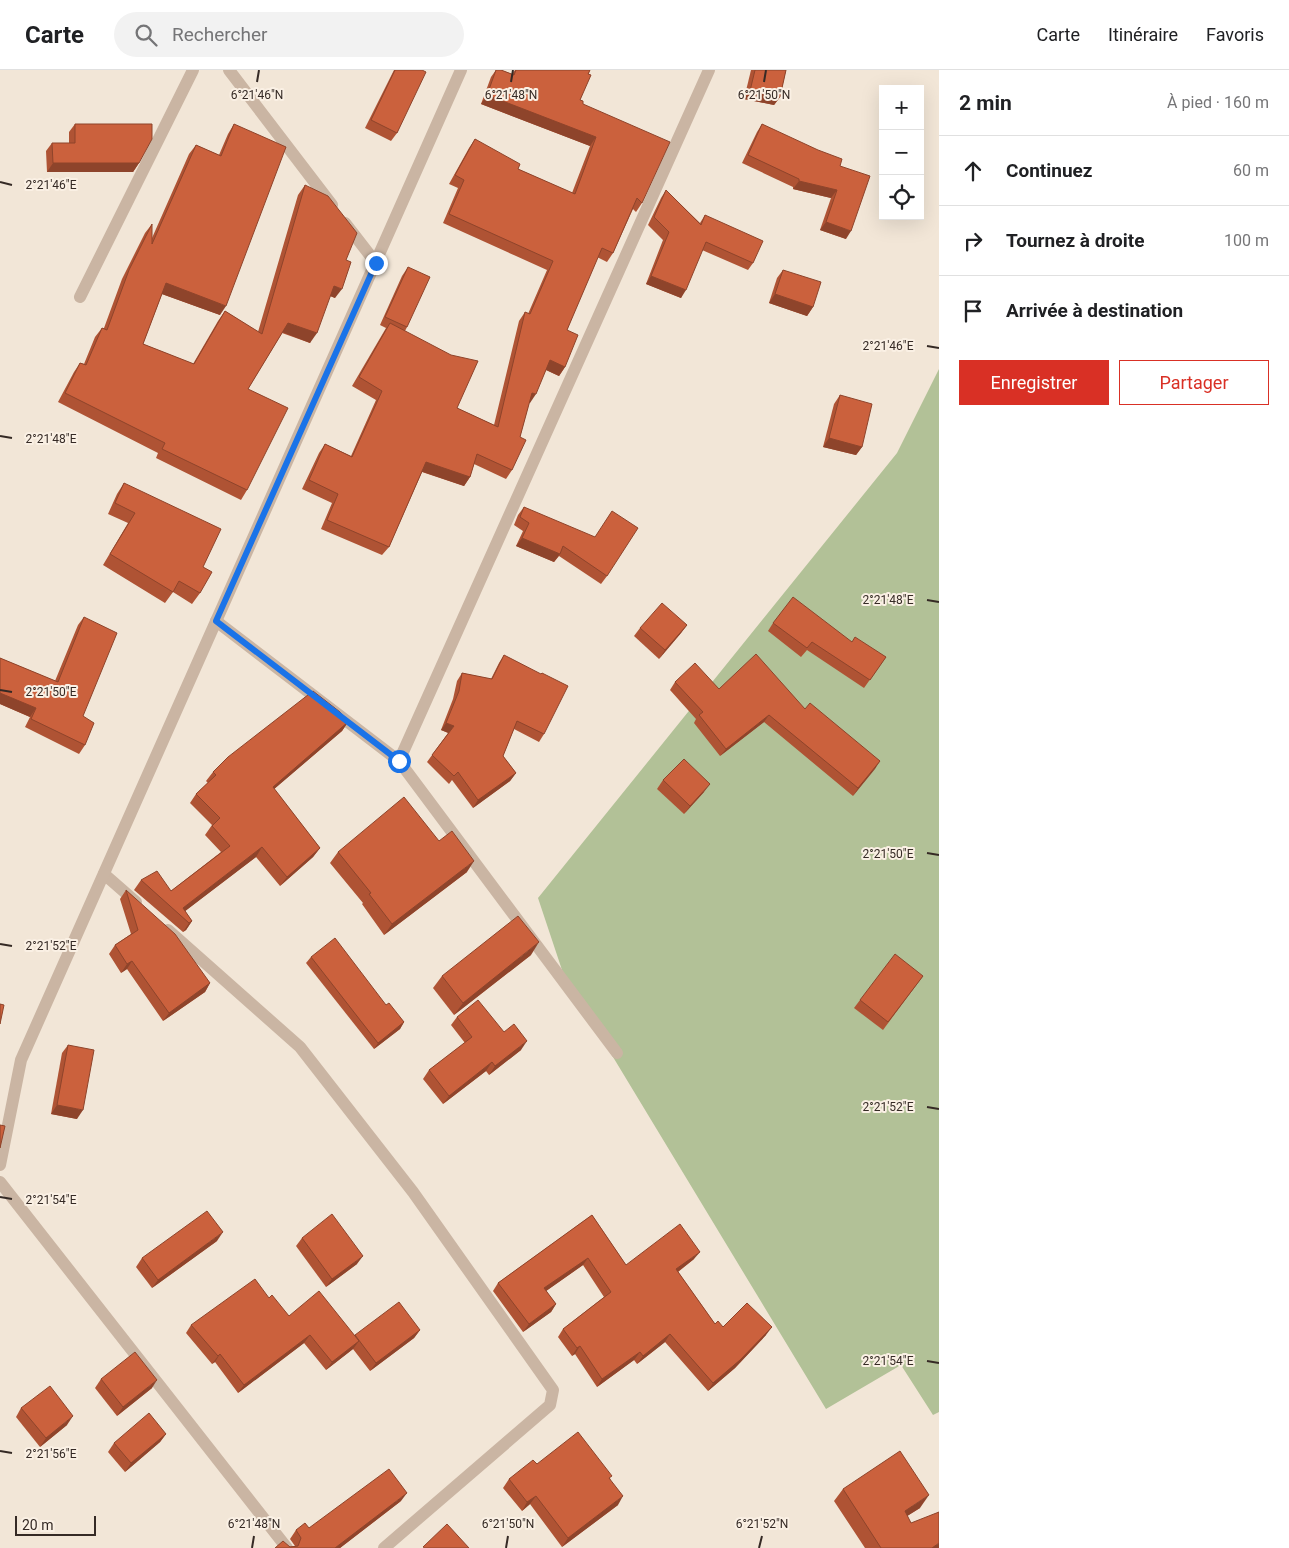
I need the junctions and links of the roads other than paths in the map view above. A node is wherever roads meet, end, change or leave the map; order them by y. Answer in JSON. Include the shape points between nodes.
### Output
{"nodes":[{"id":1,"x":194,"y":70,"type":"edge"},
{"id":2,"x":229,"y":70,"type":"edge"},
{"id":3,"x":461,"y":70,"type":"edge"},
{"id":4,"x":709,"y":70,"type":"edge"},
{"id":5,"x":376,"y":263,"type":"junction"},
{"id":6,"x":80,"y":297,"type":"dead end"},
{"id":7,"x":216,"y":621,"type":"junction"},
{"id":8,"x":399,"y":761,"type":"junction"},
{"id":9,"x":104,"y":874,"type":"junction"},
{"id":10,"x":148,"y":912,"type":"edge"},
{"id":11,"x":162,"y":925,"type":"edge"},
{"id":12,"x":617,"y":1053,"type":"dead end"},
{"id":13,"x":0,"y":1165,"type":"edge"},
{"id":14,"x":0,"y":1182,"type":"edge"},
{"id":15,"x":287,"y":1548,"type":"edge"},
{"id":16,"x":384,"y":1548,"type":"edge"}],
"edges":[{"from":1,"to":6,"type":"street"},
{"from":2,"to":5,"type":"street"},
{"from":3,"to":5,"type":"street"},
{"from":4,"to":8,"type":"street"},
{"from":5,"to":7,"type":"street"},
{"from":7,"to":8,"type":"street"},
{"from":7,"to":9,"type":"street"},
{"from":8,"to":12,"type":"street"},
{"from":9,"to":10,"type":"street"},
{"from":9,"to":13,"type":"street","via":[[21,1060]]},
{"from":11,"to":16,"type":"street","via":[[300,1047],[412,1192],[553,1390],[550,1405]]},
{"from":14,"to":15,"type":"street"}]}
